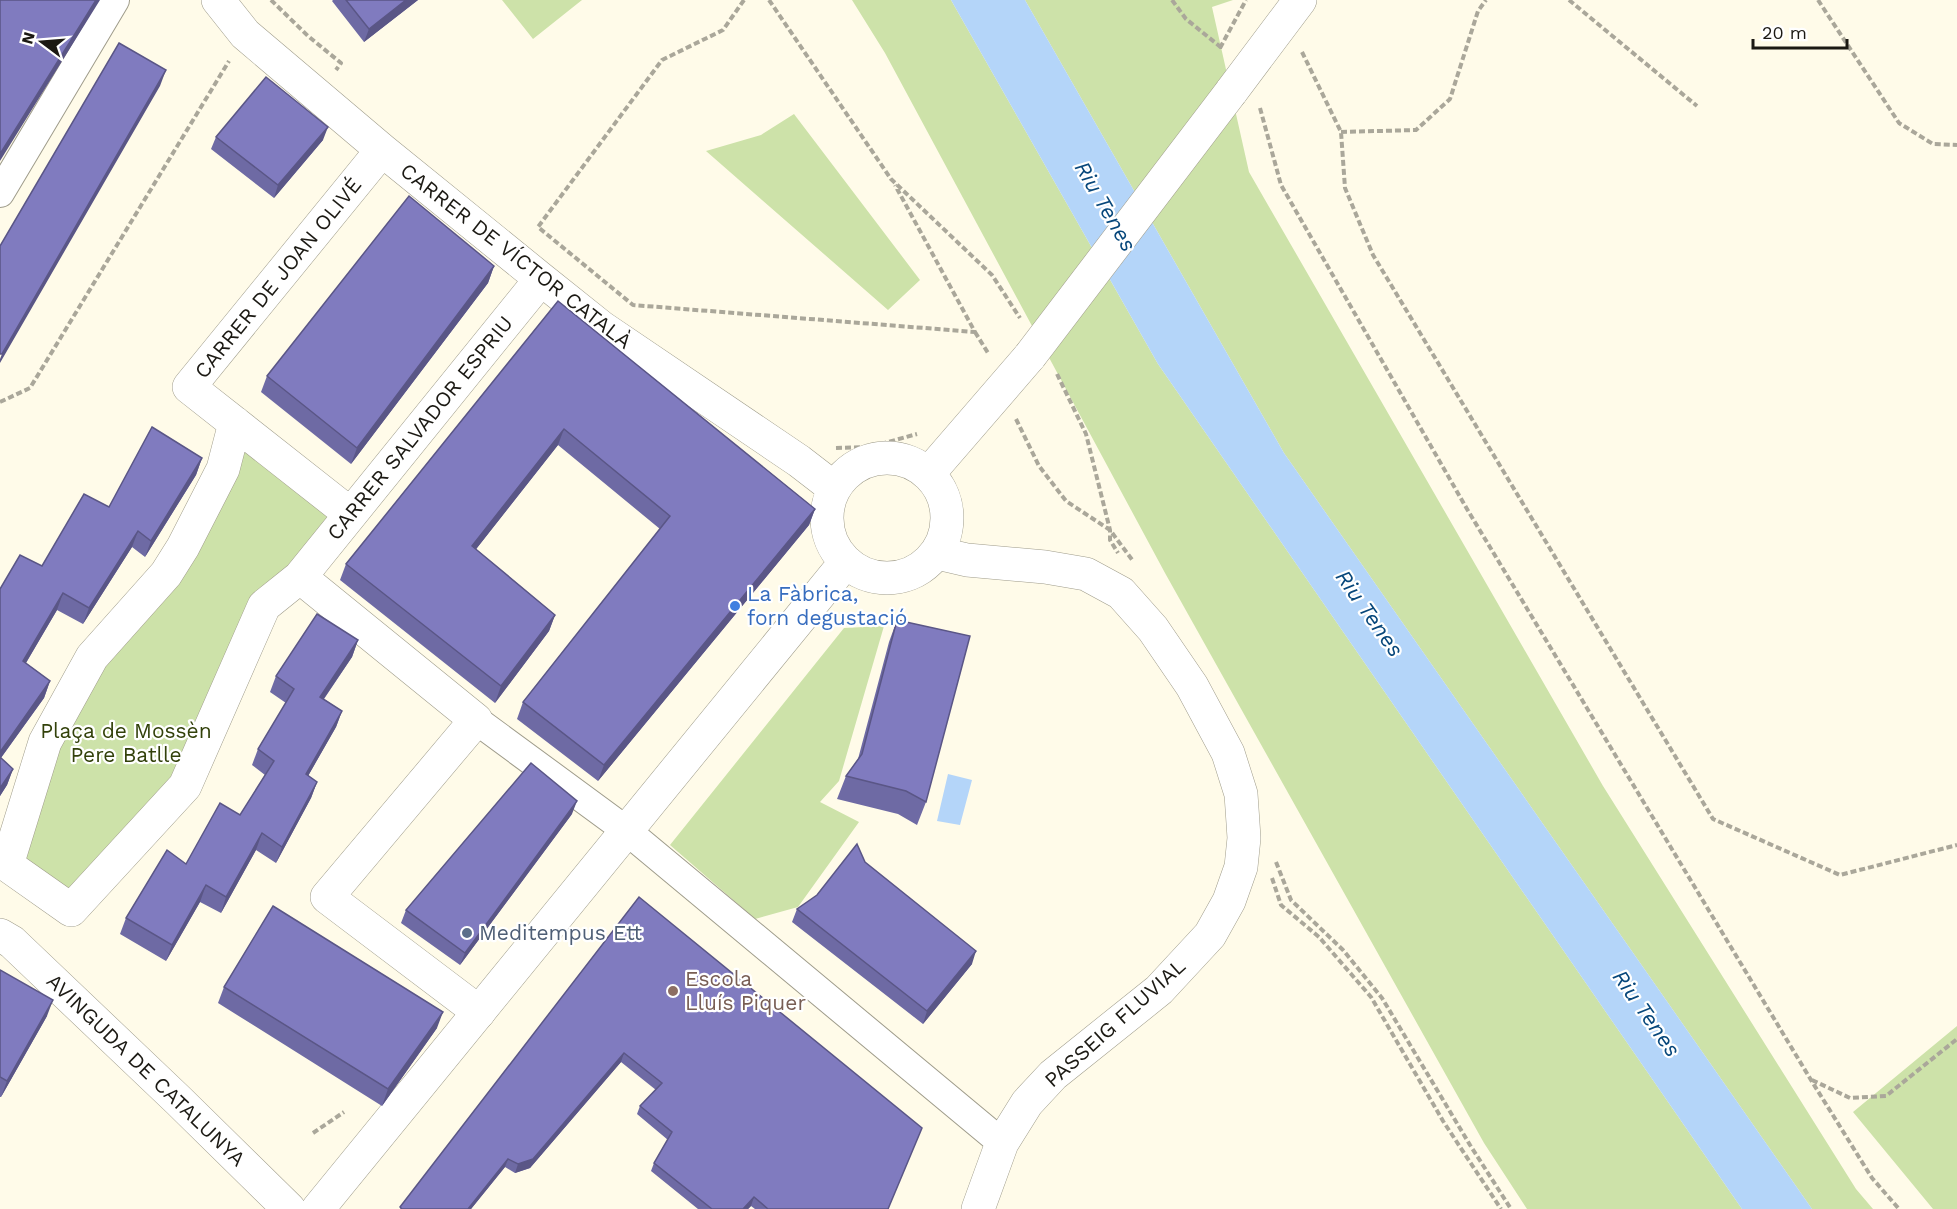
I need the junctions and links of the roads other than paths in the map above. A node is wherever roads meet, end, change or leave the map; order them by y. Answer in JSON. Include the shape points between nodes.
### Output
{"nodes":[{"id":1,"x":115,"y":0,"type":"edge"},
{"id":2,"x":218,"y":0,"type":"edge"},
{"id":3,"x":1293,"y":9,"type":"edge"},
{"id":4,"x":382,"y":150,"type":"junction"},
{"id":5,"x":0,"y":193,"type":"edge"},
{"id":6,"x":541,"y":279,"type":"junction"},
{"id":7,"x":235,"y":423,"type":"junction"},
{"id":8,"x":929,"y":473,"type":"junction"},
{"id":9,"x":834,"y":488,"type":"junction"},
{"id":10,"x":349,"y":513,"type":"junction"},
{"id":11,"x":937,"y":553,"type":"junction"},
{"id":12,"x":845,"y":563,"type":"junction"},
{"id":13,"x":300,"y":577,"type":"junction"},
{"id":14,"x":476,"y":720,"type":"junction"},
{"id":15,"x":627,"y":831,"type":"junction"},
{"id":16,"x":3,"y":865,"type":"edge"},
{"id":17,"x":0,"y":935,"type":"edge"},
{"id":18,"x":480,"y":1012,"type":"junction"},
{"id":19,"x":1002,"y":1143,"type":"junction"},
{"id":20,"x":289,"y":1209,"type":"edge"},
{"id":21,"x":318,"y":1209,"type":"edge"},
{"id":22,"x":978,"y":1209,"type":"edge"}],
"edges":[{"from":1,"to":5,"type":"street"},
{"from":2,"to":4,"type":"street","name":"CARRER DE VÍCTOR CATALÀ","via":[[245,34]]},
{"from":3,"to":8,"type":"street","bridge":true,"via":[[1036,349]]},
{"from":4,"to":6,"type":"street","name":"CARRER DE VÍCTOR CATALÀ"},
{"from":4,"to":7,"type":"street","name":"CARRER DE JOAN OLIVÉ","via":[[189,387]]},
{"from":6,"to":9,"type":"street","name":"CARRER DE VÍCTOR CATALÀ","via":[[601,327]]},
{"from":6,"to":10,"type":"street","name":"CARRER SALVADOR ESPRIU"},
{"from":7,"to":10,"type":"street","name":"CARRER DE JOAN OLIVÉ"},
{"from":7,"to":16,"type":"street","via":[[223,469],[183,547],[166,574],[92,657],[45,742]]},
{"from":8,"to":9,"type":"street","via":[[914,463],[878,458],[860,463]]},
{"from":8,"to":11,"type":"street","via":[[946,503],[948,520]]},
{"from":9,"to":12,"type":"street","via":[[827,507],[827,527],[833,546]]},
{"from":10,"to":13,"type":"street","name":"CARRER SALVADOR ESPRIU"},
{"from":11,"to":12,"type":"street","via":[[912,573],[895,578],[860,573]]},
{"from":11,"to":19,"type":"street","name":"PASSEIG FLUVIAL","via":[[1086,574],[1121,593],[1153,629],[1192,686],[1228,753],[1240,794],[1244,838],[1241,867],[1229,901],[1210,935],[1159,990],[1053,1075],[1028,1103]]},
{"from":12,"to":15,"type":"street"},
{"from":13,"to":14,"type":"street"},
{"from":13,"to":16,"type":"street","via":[[264,606],[185,786],[71,910]]},
{"from":14,"to":15,"type":"street"},
{"from":14,"to":18,"type":"street","via":[[327,897]]},
{"from":15,"to":18,"type":"street"},
{"from":15,"to":19,"type":"street"},
{"from":17,"to":20,"type":"street","name":"AVINGUDA DE CATALUNYA","via":[[12,942]]},
{"from":18,"to":21,"type":"street"},
{"from":19,"to":22,"type":"street","name":"PASSEIG FLUVIAL"}]}
